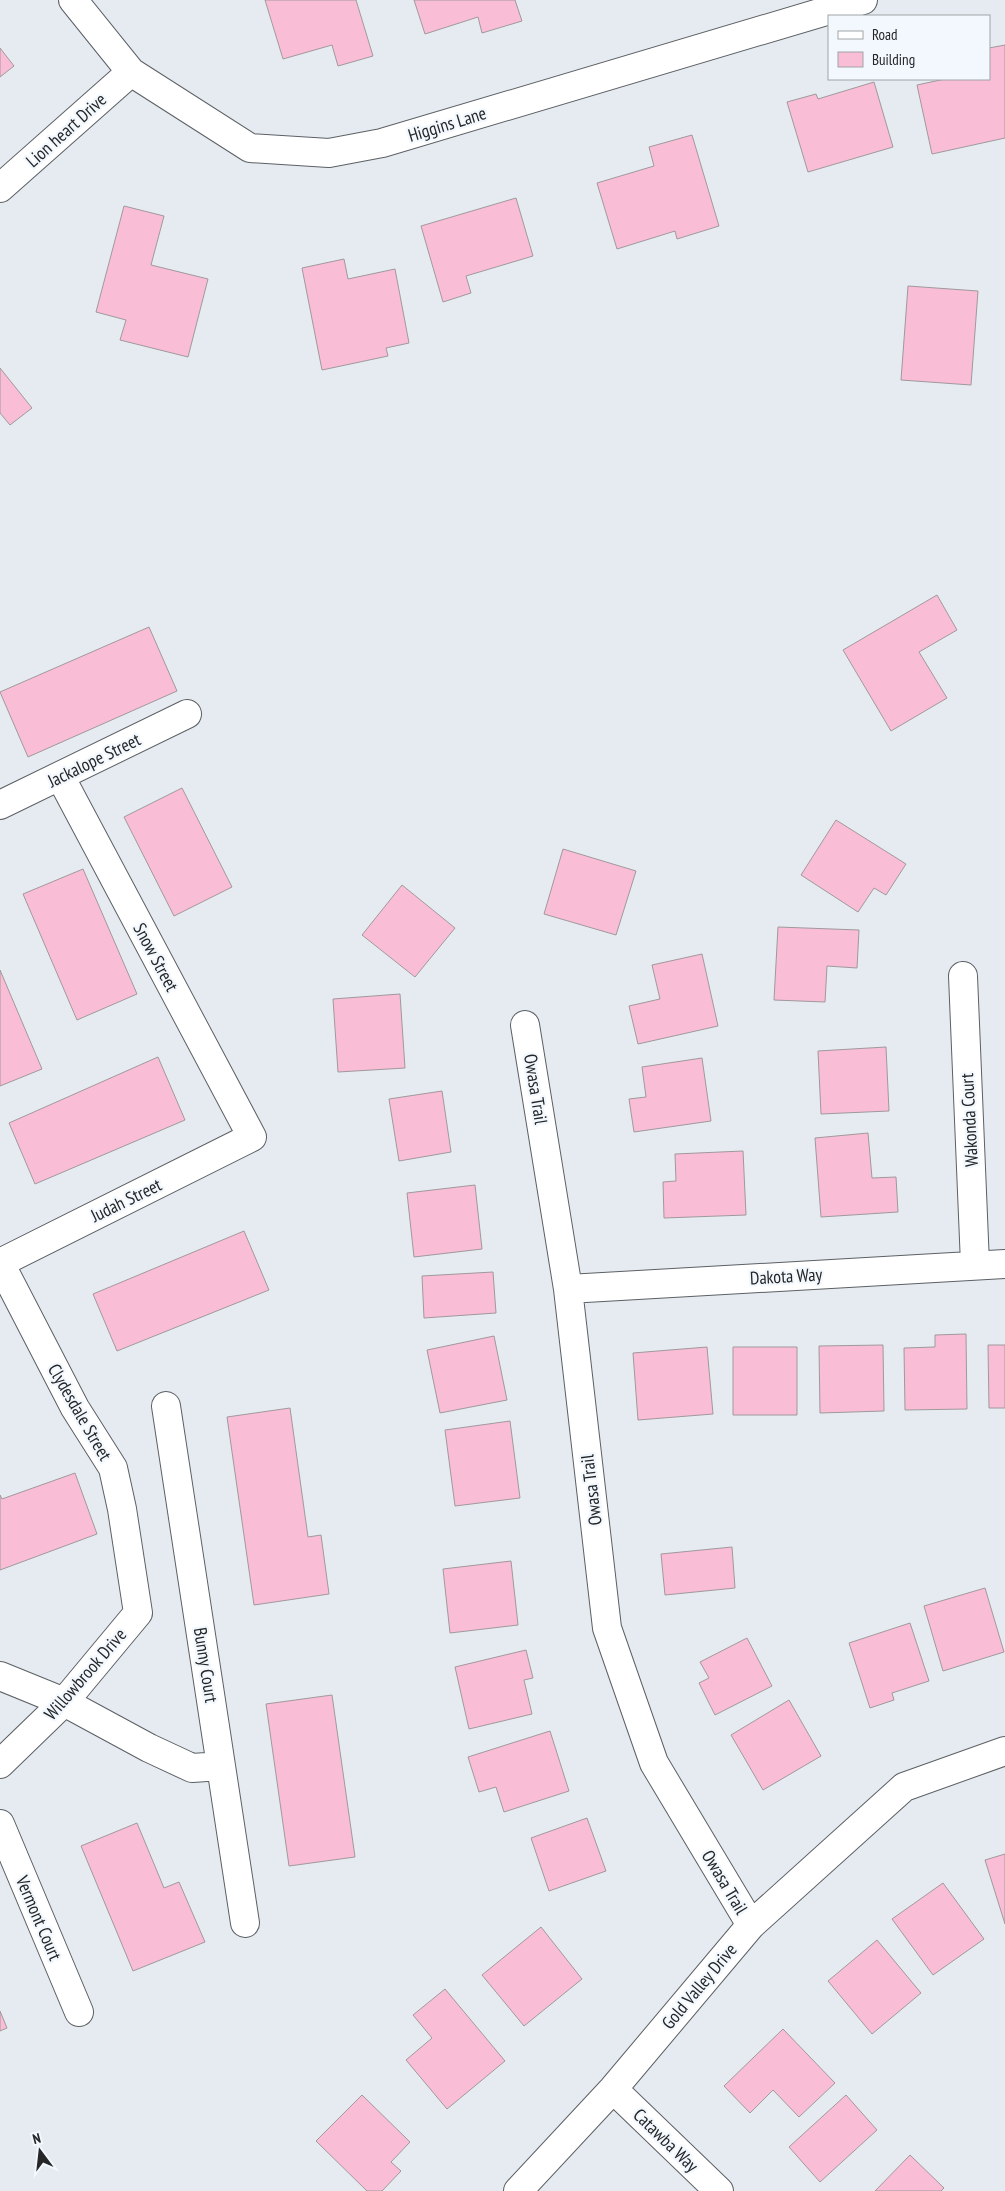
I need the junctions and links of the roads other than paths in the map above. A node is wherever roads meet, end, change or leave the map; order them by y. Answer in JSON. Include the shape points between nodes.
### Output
{"nodes":[{"id":1,"x":73,"y":0,"type":"edge"},
{"id":2,"x":863,"y":0,"type":"edge"},
{"id":3,"x":131,"y":72,"type":"junction"},
{"id":4,"x":0,"y":188,"type":"edge"},
{"id":5,"x":187,"y":714,"type":"dead end"},
{"id":6,"x":60,"y":776,"type":"junction"},
{"id":7,"x":0,"y":805,"type":"edge"},
{"id":8,"x":963,"y":976,"type":"dead end"},
{"id":9,"x":525,"y":1024,"type":"dead end"},
{"id":10,"x":252,"y":1138,"type":"joint"},
{"id":11,"x":0,"y":1263,"type":"edge"},
{"id":12,"x":975,"y":1264,"type":"junction"},
{"id":13,"x":1005,"y":1264,"type":"edge"},
{"id":14,"x":568,"y":1289,"type":"junction"},
{"id":15,"x":166,"y":1406,"type":"dead end"},
{"id":16,"x":131,"y":1570,"type":"joint"},
{"id":17,"x":0,"y":1676,"type":"edge"},
{"id":18,"x":64,"y":1702,"type":"junction"},
{"id":19,"x":1005,"y":1751,"type":"edge"},
{"id":20,"x":0,"y":1764,"type":"edge"},
{"id":21,"x":221,"y":1766,"type":"junction"},
{"id":22,"x":0,"y":1824,"type":"edge"},
{"id":23,"x":245,"y":1923,"type":"dead end"},
{"id":24,"x":751,"y":1925,"type":"junction"},
{"id":25,"x":79,"y":2012,"type":"dead end"},
{"id":26,"x":613,"y":2089,"type":"junction"},
{"id":27,"x":518,"y":2191,"type":"edge"},
{"id":28,"x":719,"y":2191,"type":"edge"}],
"edges":[{"from":1,"to":3,"type":"street","name":"Higgins Lane"},
{"from":2,"to":3,"type":"street","name":"Higgins Lane","via":[[382,144],[329,153],[250,148]]},
{"from":3,"to":4,"type":"street","name":"Lion heart Drive"},
{"from":5,"to":6,"type":"street","name":"Jackalope Street"},
{"from":6,"to":7,"type":"street","name":"Jackalope Street"},
{"from":6,"to":10,"type":"street","name":"Snow Street"},
{"from":8,"to":12,"type":"street","name":"Wakonda Court"},
{"from":9,"to":14,"type":"street","name":"Owasa Trail"},
{"from":10,"to":11,"type":"street","name":"Judah Street"},
{"from":11,"to":16,"type":"street","name":"Clydesdale Street","via":[[75,1408],[113,1468]]},
{"from":12,"to":13,"type":"street","name":"Dakota Way"},
{"from":12,"to":14,"type":"street","name":"Dakota Way"},
{"from":14,"to":24,"type":"street","name":"Owasa Trail","via":[[607,1628],[654,1764]]},
{"from":15,"to":21,"type":"street","name":"Bunny Court"},
{"from":16,"to":18,"type":"street","name":"Willowbrook Drive","via":[[138,1613]]},
{"from":17,"to":18,"type":"street"},
{"from":18,"to":20,"type":"street","name":"Willowbrook Drive"},
{"from":18,"to":21,"type":"street","via":[[192,1768]]},
{"from":19,"to":24,"type":"street","name":"Gold Valley Drive","via":[[904,1787]]},
{"from":21,"to":23,"type":"street","name":"Bunny Court"},
{"from":22,"to":25,"type":"street","name":"Vermont Court"},
{"from":24,"to":26,"type":"street","name":"Gold Valley Drive"},
{"from":26,"to":27,"type":"street","name":"Gold Valley Drive"},
{"from":26,"to":28,"type":"street","name":"Catawba Way"}]}
